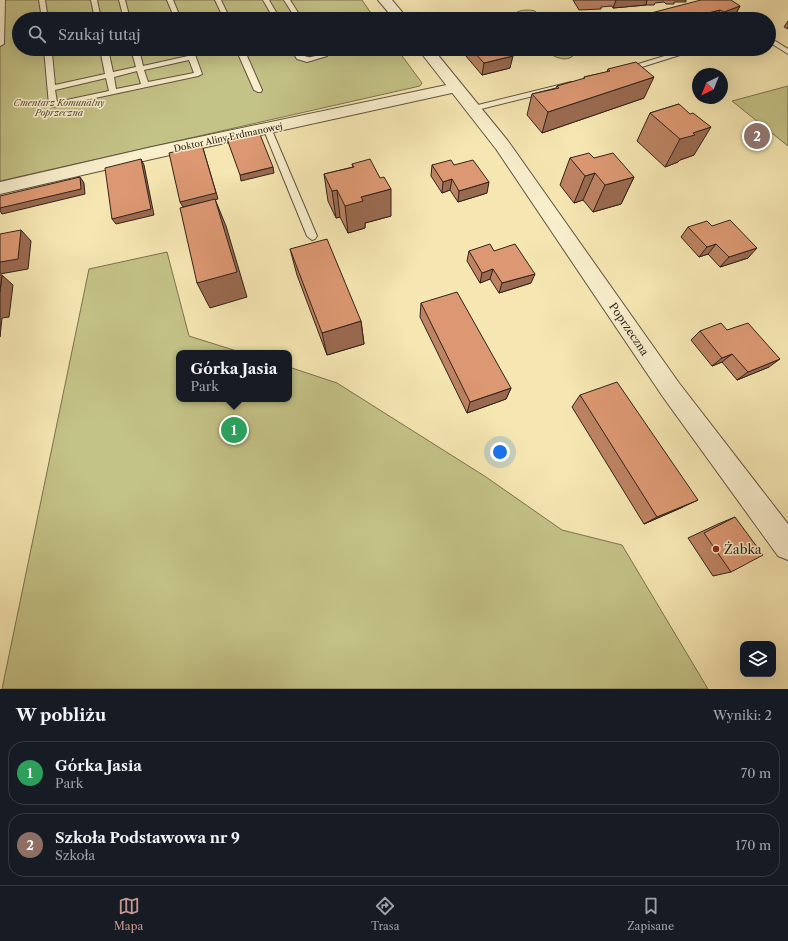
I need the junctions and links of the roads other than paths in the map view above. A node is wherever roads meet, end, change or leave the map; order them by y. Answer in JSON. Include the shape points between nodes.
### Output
{"nodes":[{"id":1,"x":2,"y":0,"type":"edge"},
{"id":2,"x":42,"y":0,"type":"edge"},
{"id":3,"x":94,"y":0,"type":"edge"},
{"id":4,"x":122,"y":0,"type":"edge"},
{"id":5,"x":170,"y":0,"type":"edge"},
{"id":6,"x":218,"y":0,"type":"edge"},
{"id":7,"x":266,"y":0,"type":"edge"},
{"id":8,"x":288,"y":0,"type":"edge"},
{"id":9,"x":386,"y":0,"type":"edge"},
{"id":10,"x":715,"y":0,"type":"edge"},
{"id":11,"x":43,"y":12,"type":"edge"},
{"id":12,"x":97,"y":12,"type":"edge"},
{"id":13,"x":125,"y":12,"type":"edge"},
{"id":14,"x":175,"y":12,"type":"edge"},
{"id":15,"x":224,"y":12,"type":"edge"},
{"id":16,"x":273,"y":12,"type":"edge"},
{"id":17,"x":295,"y":12,"type":"edge"},
{"id":18,"x":395,"y":12,"type":"edge"},
{"id":19,"x":731,"y":12,"type":"edge"},
{"id":20,"x":0,"y":44,"type":"edge"},
{"id":21,"x":776,"y":44,"type":"edge"},
{"id":22,"x":788,"y":52,"type":"edge"},
{"id":23,"x":49,"y":56,"type":"edge"},
{"id":24,"x":105,"y":56,"type":"edge"},
{"id":25,"x":137,"y":56,"type":"edge"},
{"id":26,"x":243,"y":56,"type":"edge"},
{"id":27,"x":299,"y":56,"type":"edge"},
{"id":28,"x":323,"y":56,"type":"joint"},
{"id":29,"x":431,"y":56,"type":"edge"},
{"id":30,"x":670,"y":56,"type":"edge"},
{"id":31,"x":192,"y":57,"type":"joint"},
{"id":32,"x":328,"y":64,"type":"dead end"},
{"id":33,"x":140,"y":69,"type":"junction"},
{"id":34,"x":618,"y":71,"type":"edge"},
{"id":35,"x":109,"y":75,"type":"junction"},
{"id":36,"x":580,"y":81,"type":"edge"},
{"id":37,"x":145,"y":85,"type":"junction"},
{"id":38,"x":52,"y":88,"type":"junction"},
{"id":39,"x":456,"y":88,"type":"junction"},
{"id":40,"x":258,"y":90,"type":"dead end"},
{"id":41,"x":113,"y":92,"type":"junction"},
{"id":42,"x":473,"y":109,"type":"junction"},
{"id":43,"x":268,"y":128,"type":"junction"},
{"id":44,"x":0,"y":188,"type":"edge"},
{"id":45,"x":312,"y":236,"type":"dead end"},
{"id":46,"x":788,"y":546,"type":"edge"}],
"edges":[{"from":1,"to":20,"type":"lane"},
{"from":2,"to":11,"type":"lane"},
{"from":3,"to":12,"type":"lane"},
{"from":4,"to":13,"type":"lane"},
{"from":5,"to":14,"type":"lane"},
{"from":6,"to":15,"type":"lane"},
{"from":7,"to":16,"type":"lane"},
{"from":8,"to":17,"type":"lane"},
{"from":9,"to":18,"type":"street"},
{"from":10,"to":19,"type":"lane"},
{"from":21,"to":22,"type":"lane"},
{"from":23,"to":38,"type":"lane"},
{"from":24,"to":35,"type":"lane"},
{"from":25,"to":33,"type":"lane"},
{"from":26,"to":40,"type":"lane"},
{"from":27,"to":28,"type":"lane","via":[[307,60]]},
{"from":28,"to":32,"type":"lane"},
{"from":29,"to":39,"type":"street","name":"Poprzeczna"},
{"from":30,"to":34,"type":"lane"},
{"from":31,"to":33,"type":"lane"},
{"from":31,"to":37,"type":"lane","via":[[198,74]]},
{"from":33,"to":35,"type":"lane"},
{"from":33,"to":37,"type":"lane"},
{"from":35,"to":38,"type":"lane"},
{"from":35,"to":41,"type":"lane"},
{"from":36,"to":42,"type":"lane"},
{"from":37,"to":41,"type":"lane"},
{"from":38,"to":41,"type":"lane","via":[[53,105]]},
{"from":39,"to":42,"type":"street","name":"Poprzeczna"},
{"from":39,"to":43,"type":"street","name":"Doktor Aliny Erdmanowej"},
{"from":42,"to":46,"type":"street","name":"Poprzeczna","via":[[502,145],[671,390]]},
{"from":43,"to":44,"type":"street","name":"Doktor Aliny Erdmanowej"},
{"from":43,"to":45,"type":"lane"}]}
